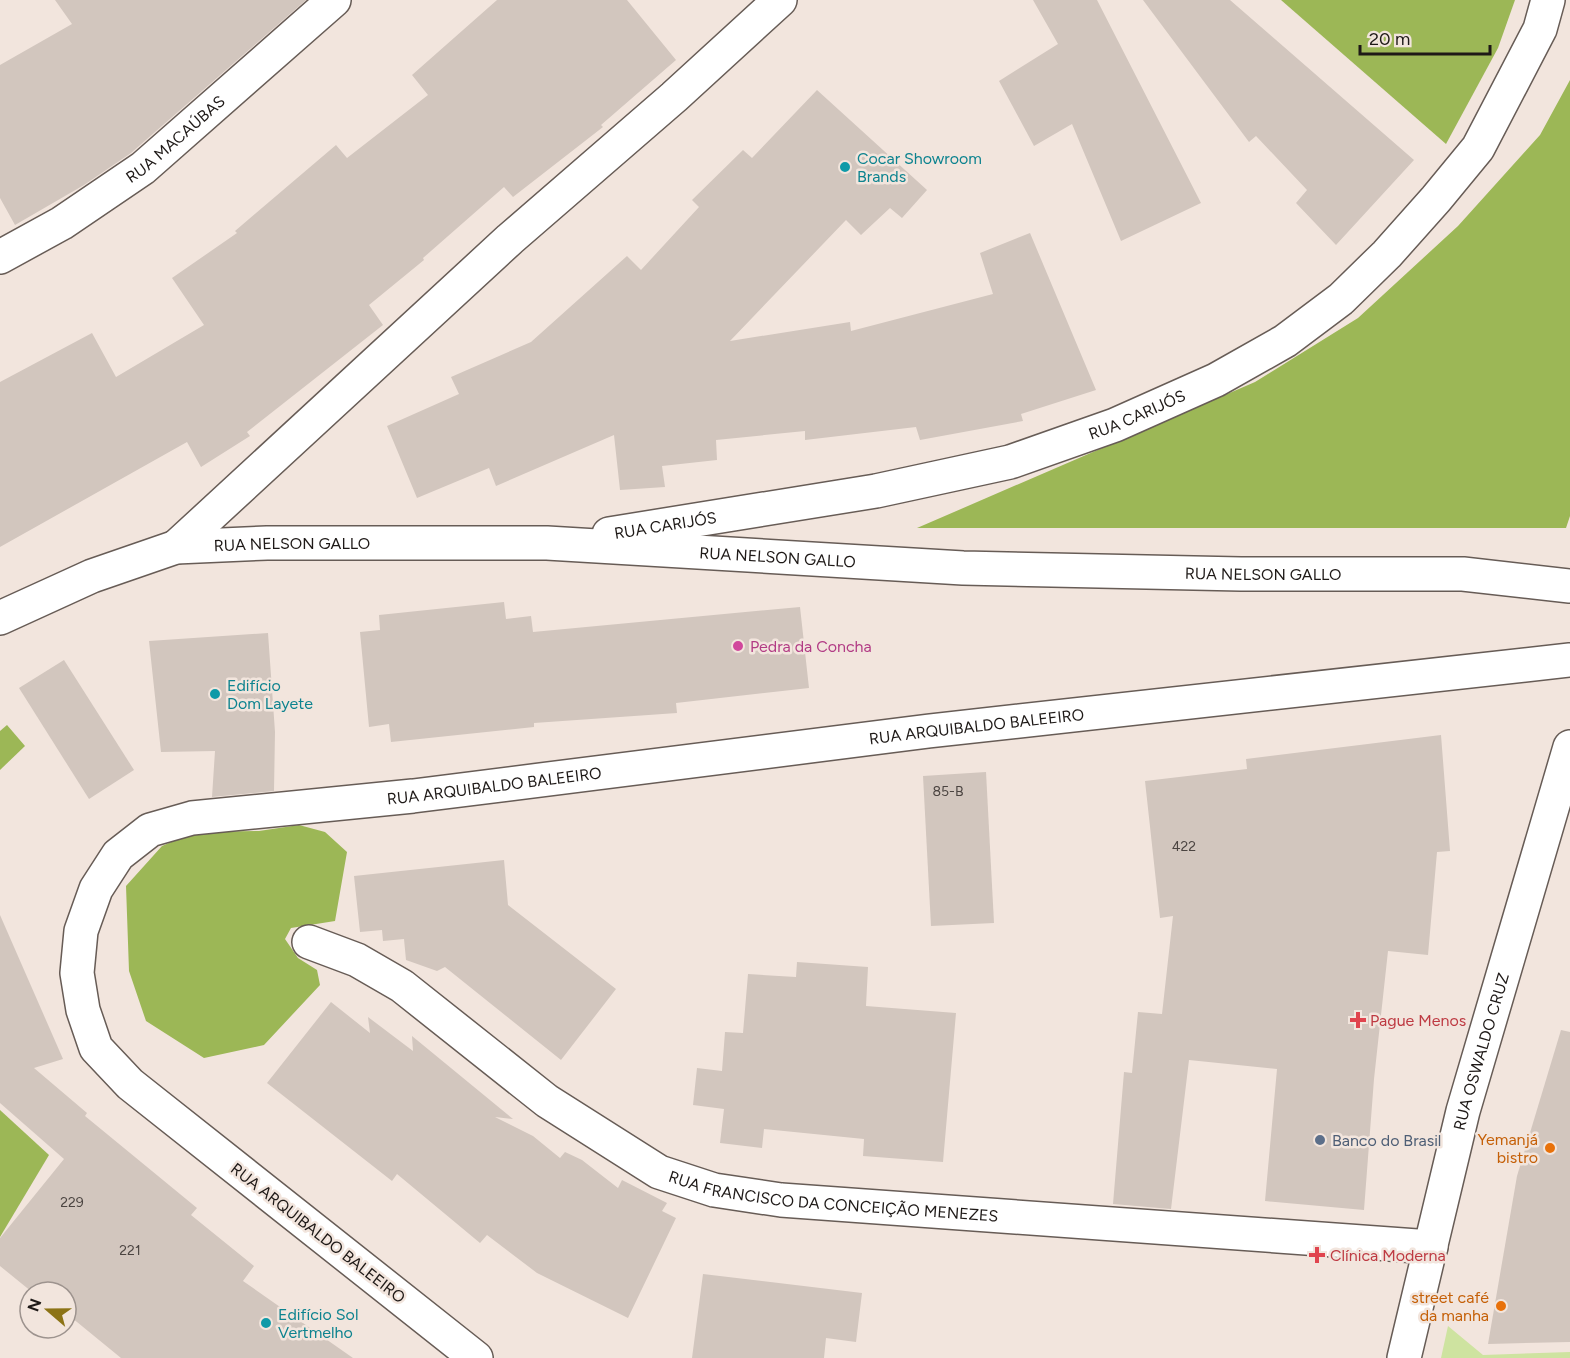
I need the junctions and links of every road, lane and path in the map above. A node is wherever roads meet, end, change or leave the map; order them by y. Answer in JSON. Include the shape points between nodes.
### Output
{"nodes":[{"id":1,"x":334,"y":0,"type":"edge"},
{"id":2,"x":780,"y":0,"type":"edge"},
{"id":3,"x":1548,"y":0,"type":"edge"},
{"id":4,"x":0,"y":257,"type":"edge"},
{"id":5,"x":548,"y":543,"type":"junction"},
{"id":6,"x":176,"y":547,"type":"junction"},
{"id":7,"x":1570,"y":586,"type":"edge"},
{"id":8,"x":0,"y":618,"type":"edge"},
{"id":9,"x":1570,"y":660,"type":"edge"},
{"id":10,"x":1570,"y":747,"type":"edge"},
{"id":11,"x":309,"y":942,"type":"dead end"},
{"id":12,"x":1431,"y":1247,"type":"junction"},
{"id":13,"x":476,"y":1358,"type":"edge"},
{"id":14,"x":1404,"y":1358,"type":"edge"}],
"edges":[{"from":1,"to":4,"type":"street","name":"RUA MACAÚBAS","via":[[143,168],[62,223]]},
{"from":2,"to":6,"type":"street","via":[[501,247]]},
{"from":3,"to":5,"type":"street","name":"RUA CARIJÓS","via":[[1540,29],[1478,148],[1436,200],[1341,299],[1285,341],[1216,380],[1115,425],[1010,462],[876,491]]},
{"from":5,"to":6,"type":"street","name":"RUA NELSON GALLO","via":[[267,543]]},
{"from":5,"to":7,"type":"street","name":"RUA NELSON GALLO","via":[[963,567],[1241,574],[1463,574]]},
{"from":6,"to":8,"type":"street","name":"RUA NELSON GALLO","via":[[92,576]]},
{"from":9,"to":13,"type":"street","name":"RUA ARQUIBALDO BALEEIRO","via":[[929,731],[413,796],[192,818],[150,830],[118,855],[96,889],[81,931],[77,973],[83,1010],[96,1048],[130,1084]]},
{"from":10,"to":12,"type":"street","name":"RUA OSWALDO CRUZ","via":[[1463,1112]]},
{"from":11,"to":12,"type":"street","name":"RUA FRANCISCO DA CONCEIÇÃO MENEZES","via":[[357,960],[402,986],[547,1101],[639,1160],[659,1172],[714,1190],[781,1200]]},
{"from":12,"to":14,"type":"street","name":"RUA OSWALDO CRUZ"}]}
